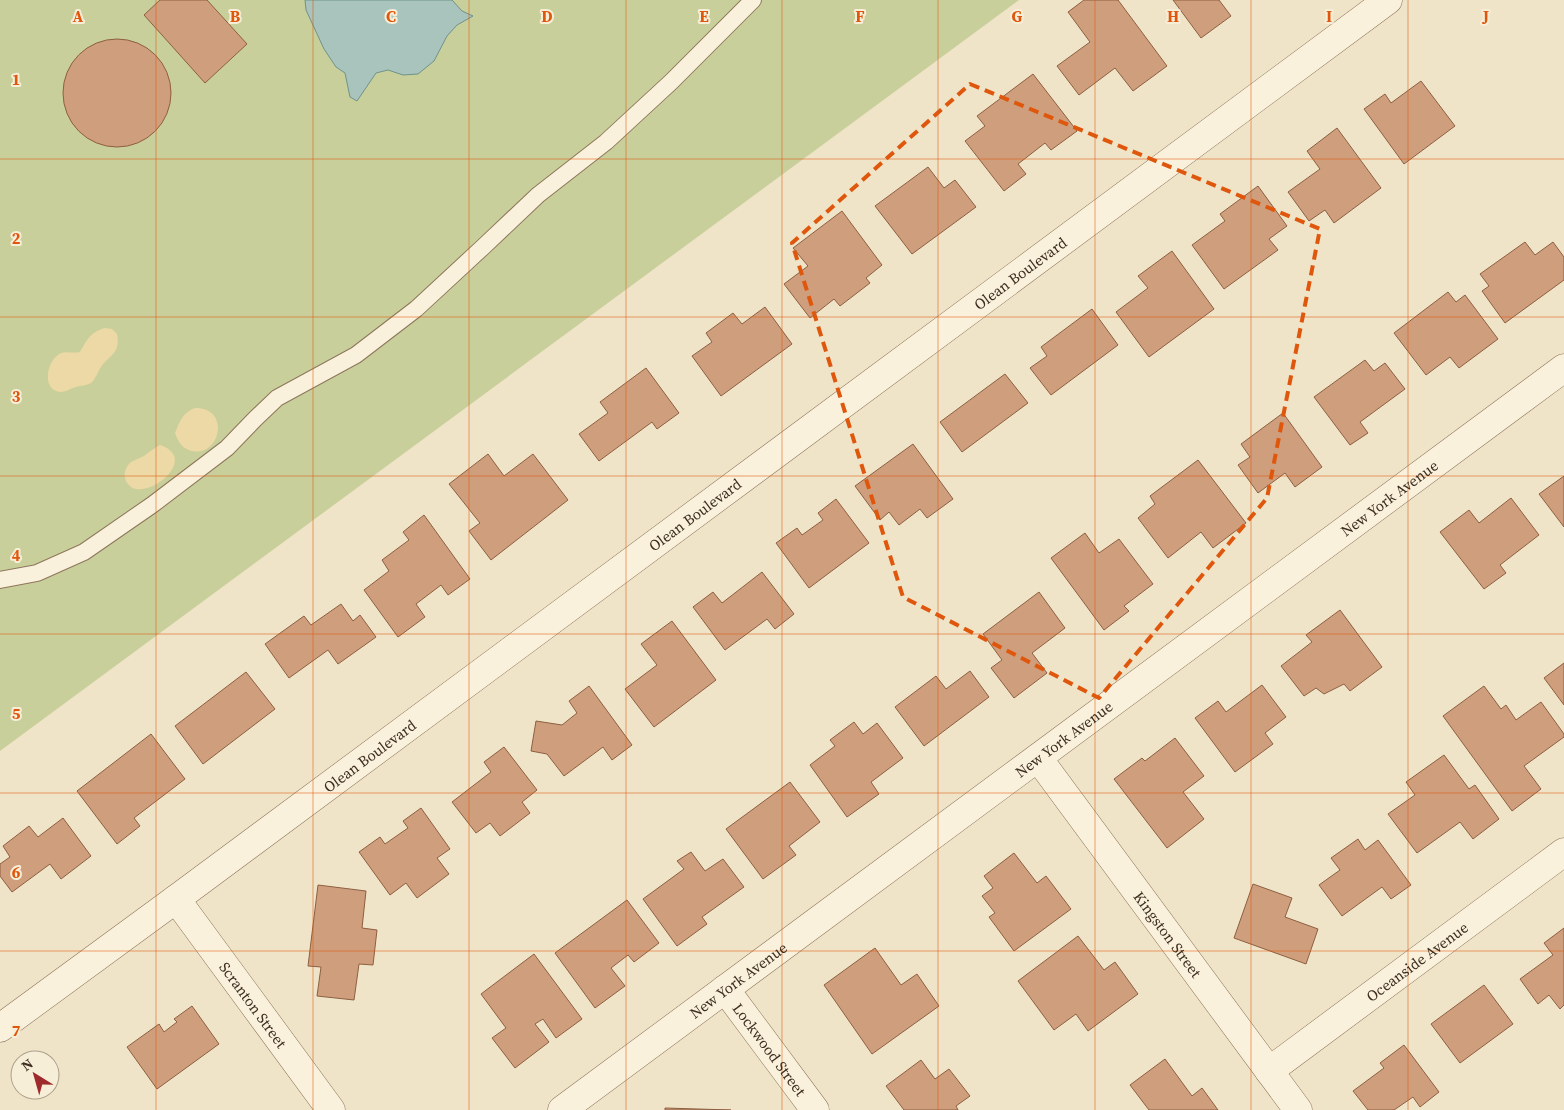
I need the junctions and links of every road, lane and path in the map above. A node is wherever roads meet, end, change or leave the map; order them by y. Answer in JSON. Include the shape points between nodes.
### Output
{"nodes":[{"id":1,"x":753,"y":0,"type":"edge"},
{"id":2,"x":1388,"y":0,"type":"edge"},
{"id":3,"x":1564,"y":368,"type":"edge"},
{"id":4,"x":0,"y":580,"type":"edge"},
{"id":5,"x":1038,"y":758,"type":"junction"},
{"id":6,"x":1564,"y":852,"type":"edge"},
{"id":7,"x":176,"y":899,"type":"junction"},
{"id":8,"x":725,"y":989,"type":"junction"},
{"id":9,"x":0,"y":1028,"type":"edge"},
{"id":10,"x":1269,"y":1070,"type":"junction"},
{"id":11,"x":332,"y":1110,"type":"edge"},
{"id":12,"x":562,"y":1110,"type":"edge"},
{"id":13,"x":815,"y":1110,"type":"edge"},
{"id":14,"x":1298,"y":1110,"type":"edge"}],
"edges":[{"from":1,"to":4,"type":"lane","via":[[606,142],[538,195],[416,309],[356,355],[278,398],[227,448],[84,552],[37,572]]},
{"from":2,"to":7,"type":"street","name":"Olean Boulevard"},
{"from":3,"to":5,"type":"street","name":"New York Avenue"},
{"from":5,"to":8,"type":"street","name":"New York Avenue"},
{"from":5,"to":10,"type":"street","name":"Kingston Street"},
{"from":6,"to":10,"type":"street","name":"Oceanside Avenue"},
{"from":7,"to":9,"type":"street","name":"Olean Boulevard"},
{"from":7,"to":11,"type":"street","name":"Scranton Street"},
{"from":8,"to":12,"type":"street","name":"New York Avenue"},
{"from":8,"to":13,"type":"street","name":"Lockwood Street"},
{"from":10,"to":14,"type":"street","name":"Kingston Street"}]}
